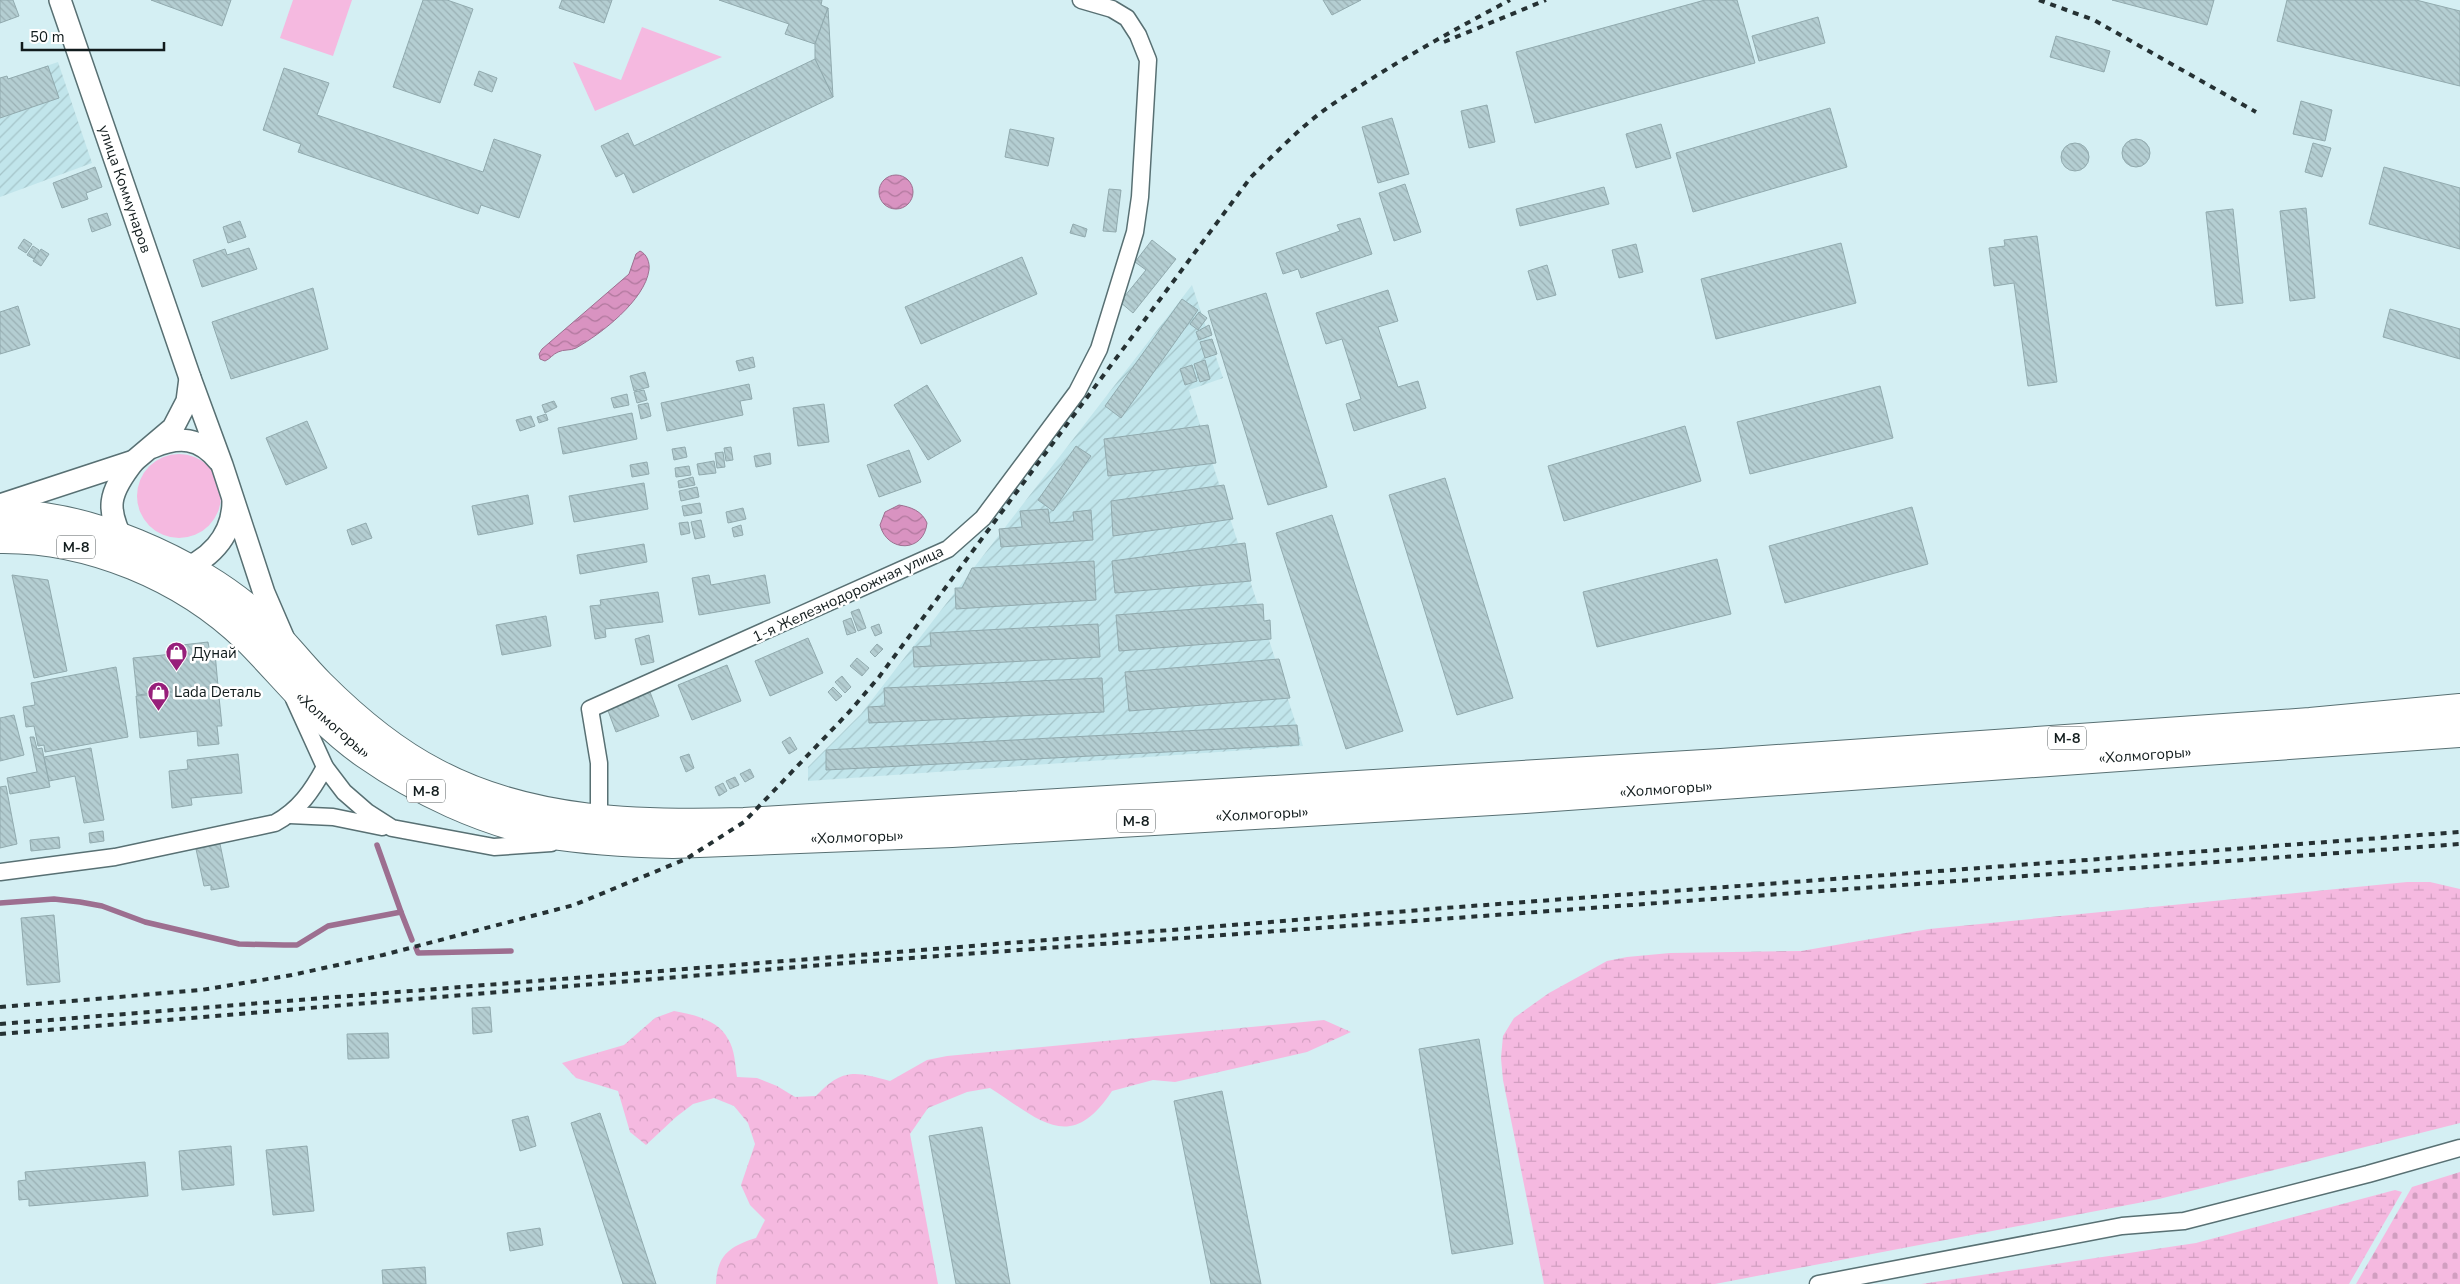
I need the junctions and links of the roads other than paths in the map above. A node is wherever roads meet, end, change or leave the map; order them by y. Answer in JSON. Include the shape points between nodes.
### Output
{"nodes":[{"id":1,"x":60,"y":0,"type":"edge"},
{"id":2,"x":1081,"y":0,"type":"edge"},
{"id":3,"x":190,"y":378,"type":"junction"},
{"id":4,"x":142,"y":454,"type":"junction"},
{"id":5,"x":222,"y":465,"type":"junction"},
{"id":6,"x":233,"y":498,"type":"junction"},
{"id":7,"x":0,"y":505,"type":"edge"},
{"id":8,"x":0,"y":515,"type":"edge"},
{"id":9,"x":121,"y":537,"type":"junction"},
{"id":10,"x":0,"y":539,"type":"edge"},
{"id":11,"x":188,"y":568,"type":"junction"},
{"id":12,"x":148,"y":573,"type":"junction"},
{"id":13,"x":290,"y":652,"type":"junction"},
{"id":14,"x":286,"y":683,"type":"junction"},
{"id":15,"x":2460,"y":708,"type":"edge"},
{"id":16,"x":2460,"y":733,"type":"edge"},
{"id":17,"x":325,"y":767,"type":"junction"},
{"id":18,"x":290,"y":814,"type":"junction"},
{"id":19,"x":392,"y":828,"type":"junction"},
{"id":20,"x":598,"y":829,"type":"junction"},
{"id":21,"x":0,"y":872,"type":"edge"},
{"id":22,"x":2460,"y":1148,"type":"edge"},
{"id":23,"x":1818,"y":1284,"type":"edge"}],
"edges":[{"from":1,"to":3,"type":"street","name":"улица Коммунаров"},
{"from":2,"to":20,"type":"street","name":"1-я Железнодорожная улица","via":[[1112,9],[1127,18],[1148,60],[1135,232],[1099,349],[1077,392],[983,518],[948,549],[590,709],[599,763]]},
{"from":3,"to":4,"type":"street","name":"улица Коммунаров","via":[[188,401],[173,428]]},
{"from":3,"to":5,"type":"street","name":"улица Коммунаров"},
{"from":4,"to":5,"type":"street","via":[[176,440],[198,443]]},
{"from":4,"to":7,"type":"street","name":"улица Коммунаров"},
{"from":4,"to":9,"type":"street","via":[[114,488],[112,516]]},
{"from":5,"to":6,"type":"street","name":"улица Коммунаров"},
{"from":6,"to":11,"type":"street","via":[[230,524],[219,544]]},
{"from":6,"to":13,"type":"street","name":"улица Коммунаров","via":[[264,593]]},
{"from":8,"to":9,"type":"highway","number":"М-8","via":[[52,519]]},
{"from":9,"to":11,"type":"highway","number":"М-8"},
{"from":9,"to":12,"type":"street","via":[[134,561]]},
{"from":10,"to":12,"type":"highway","number":"М-8","via":[[36,540],[77,548]]},
{"from":11,"to":12,"type":"street","via":[[162,574]]},
{"from":11,"to":13,"type":"highway","name":"«Холмогоры»","number":"М-8","via":[[256,615]]},
{"from":12,"to":14,"type":"highway","name":"«Холмогоры»","number":"М-8","via":[[184,591],[221,617],[247,639]]},
{"from":13,"to":20,"type":"highway","name":"«Холмогоры»","number":"М-8","via":[[347,710],[394,747],[434,772],[452,782],[512,803],[554,813]]},
{"from":14,"to":17,"type":"street"},
{"from":14,"to":20,"type":"highway","name":"«Холмогоры»","number":"М-8","via":[[352,745],[414,785],[516,827],[546,834]]},
{"from":15,"to":20,"type":"highway","name":"«Холмогоры»","number":"М-8","via":[[2310,722],[1469,779]]},
{"from":16,"to":20,"type":"highway","name":"«Холмогоры»","number":"М-8","via":[[1534,799],[952,833],[673,844]]},
{"from":17,"to":18,"type":"street","via":[[311,791]]},
{"from":17,"to":19,"type":"street","via":[[344,792],[366,812]]},
{"from":18,"to":19,"type":"street","via":[[332,817]]},
{"from":18,"to":21,"type":"street","via":[[274,823],[115,857]]},
{"from":19,"to":20,"type":"street","via":[[494,847]]},
{"from":22,"to":23,"type":"street","via":[[2184,1221],[2122,1226]]}]}
